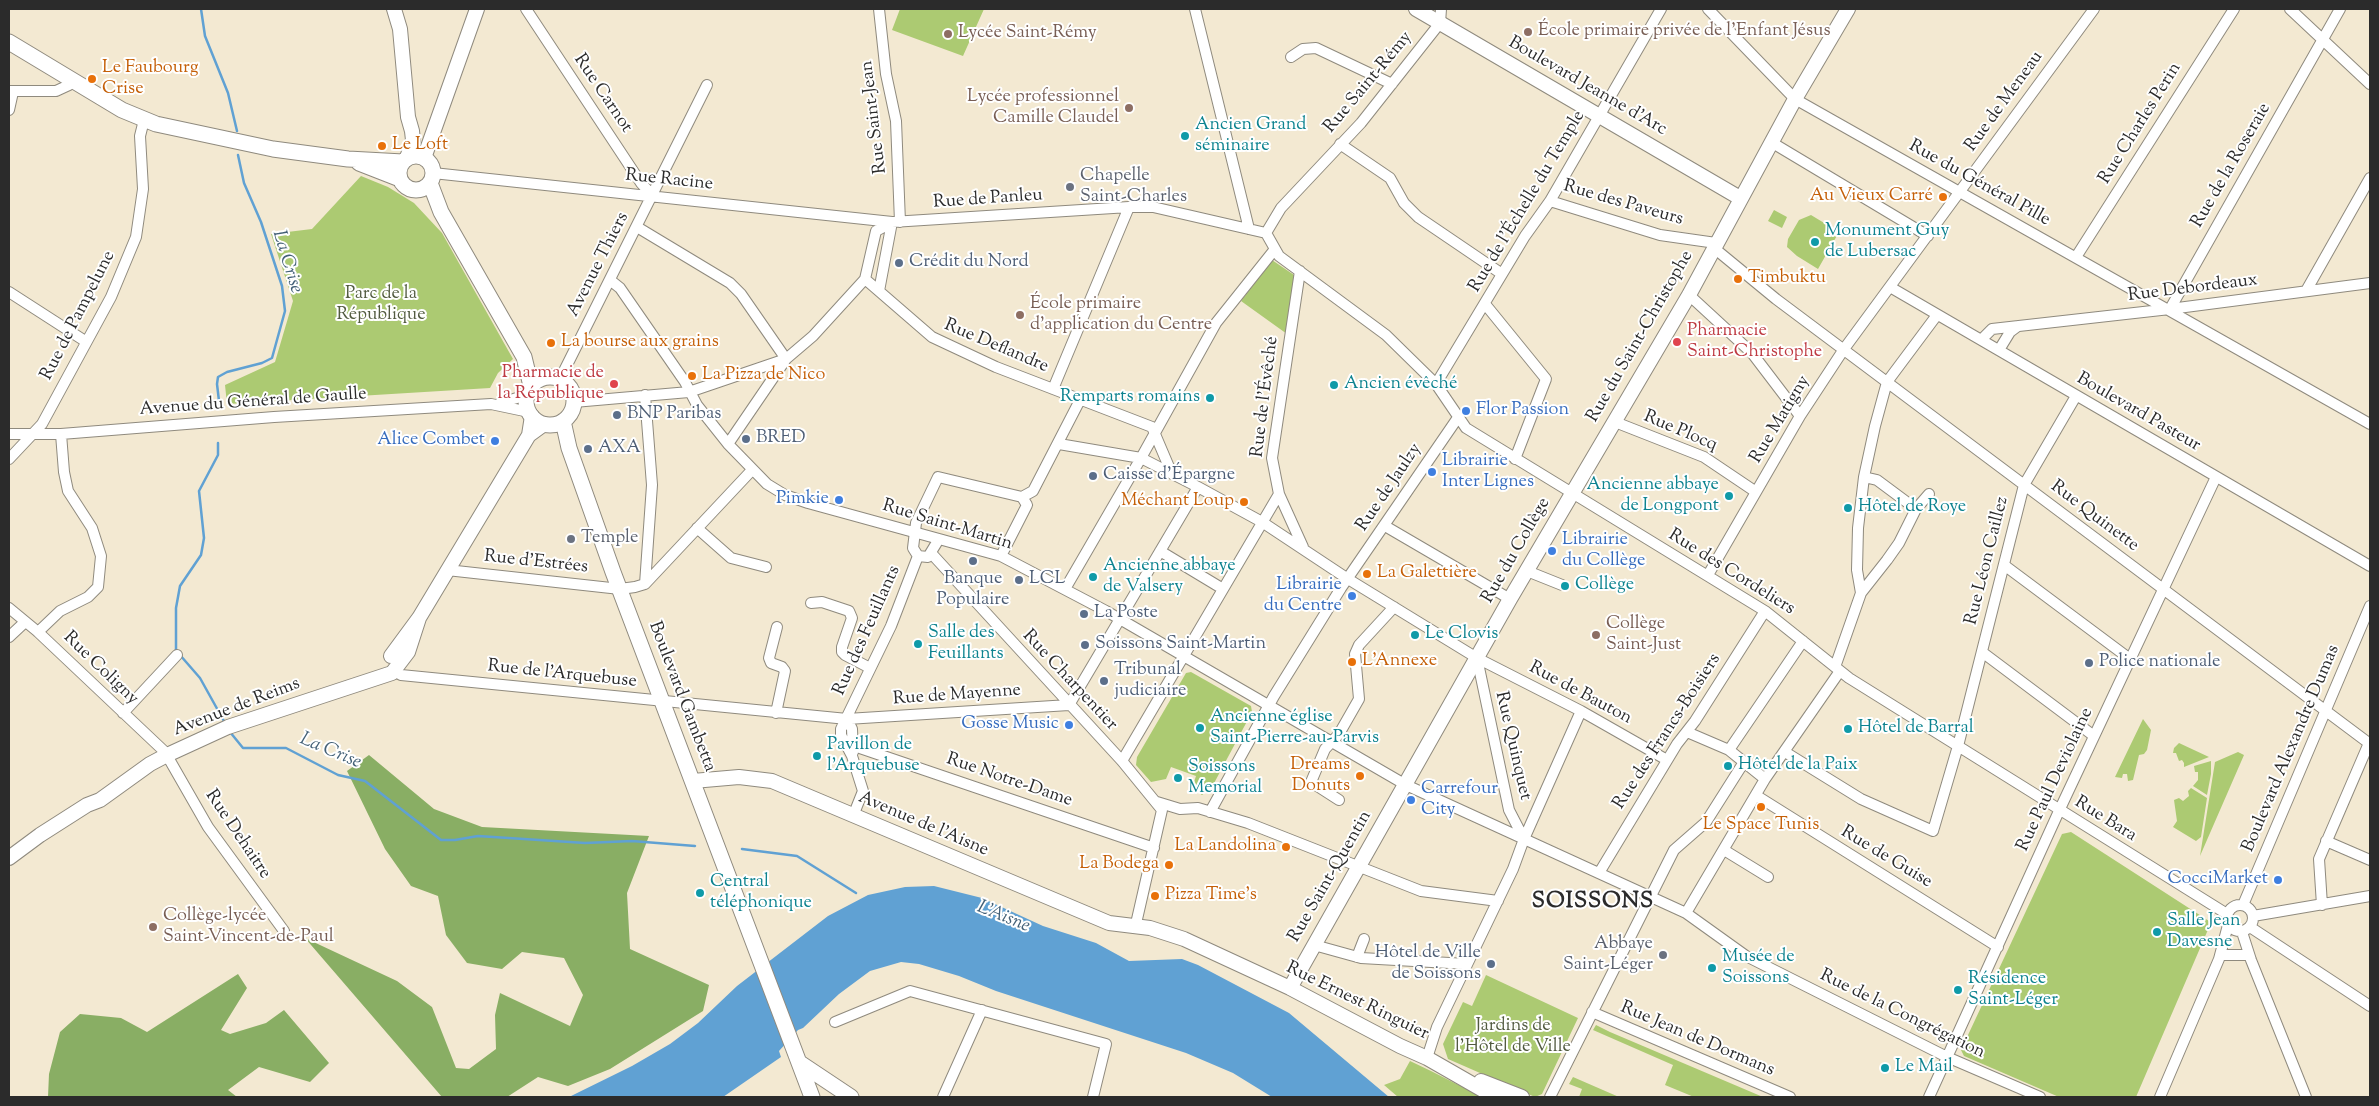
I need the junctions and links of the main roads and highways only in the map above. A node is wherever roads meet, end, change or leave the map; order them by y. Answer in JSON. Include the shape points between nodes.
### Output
{"nodes":[{"id":1,"x":394,"y":9,"type":"edge"},
{"id":2,"x":477,"y":9,"type":"edge"},
{"id":3,"x":1416,"y":9,"type":"edge"},
{"id":4,"x":1848,"y":9,"type":"edge"},
{"id":5,"x":9,"y":42,"type":"edge"},
{"id":6,"x":412,"y":158,"type":"junction"},
{"id":7,"x":348,"y":159,"type":"junction"},
{"id":8,"x":432,"y":178,"type":"junction"},
{"id":9,"x":400,"y":179,"type":"junction"},
{"id":10,"x":416,"y":191,"type":"junction"},
{"id":11,"x":1740,"y":198,"type":"junction"},
{"id":12,"x":440,"y":212,"type":"junction"},
{"id":13,"x":524,"y":357,"type":"junction"},
{"id":14,"x":554,"y":378,"type":"junction"},
{"id":15,"x":529,"y":391,"type":"junction"},
{"id":16,"x":544,"y":419,"type":"junction"},
{"id":17,"x":1573,"y":494,"type":"joint"},
{"id":18,"x":693,"y":781,"type":"junction"},
{"id":19,"x":1406,"y":785,"type":"joint"},
{"id":20,"x":9,"y":858,"type":"edge"},
{"id":21,"x":1271,"y":980,"type":"joint"},
{"id":22,"x":1290,"y":988,"type":"junction"},
{"id":23,"x":800,"y":1063,"type":"junction"},
{"id":24,"x":1446,"y":1068,"type":"junction"},
{"id":25,"x":849,"y":1096,"type":"edge"},
{"id":26,"x":812,"y":1097,"type":"edge"},
{"id":27,"x":831,"y":1097,"type":"edge"},
{"id":28,"x":1495,"y":1097,"type":"edge"},
{"id":29,"x":1522,"y":1097,"type":"edge"}],
"edges":[{"from":1,"to":6,"type":"main road","via":[[400,29],[413,140]]},
{"from":2,"to":6,"type":"main road","via":[[454,77]]},
{"from":3,"to":11,"type":"main road","name":"Boulevard Jeanne d'Arc"},
{"from":4,"to":11,"type":"main road","name":"Rue du Saint-Christophe"},
{"from":5,"to":7,"type":"main road","via":[[144,120],[249,145]]},
{"from":6,"to":7,"type":"main road"},
{"from":6,"to":8,"type":"main road","via":[[431,164]]},
{"from":6,"to":9,"type":"main road","via":[[398,170]]},
{"from":7,"to":9,"type":"main road"},
{"from":8,"to":10,"type":"main road","via":[[424,189]]},
{"from":8,"to":12,"type":"main road"},
{"from":9,"to":10,"type":"main road","via":[[407,188]]},
{"from":10,"to":12,"type":"main road"},
{"from":11,"to":17,"type":"main road","name":"Rue du Saint-Christophe","via":[[1689,295]]},
{"from":12,"to":13,"type":"main road"},
{"from":13,"to":14,"type":"main road"},
{"from":13,"to":15,"type":"main road"},
{"from":14,"to":15,"type":"main road"},
{"from":14,"to":16,"type":"main road","via":[[568,384],[574,402],[569,416]]},
{"from":15,"to":16,"type":"main road"},
{"from":16,"to":18,"type":"main road","name":"Boulevard Gambetta","via":[[569,448]]},
{"from":16,"to":20,"type":"main road","name":"Avenue de Reims","via":[[529,435],[418,618],[408,652],[365,682],[225,729],[167,755]]},
{"from":17,"to":19,"type":"main road","name":"Rue du Collège"},
{"from":18,"to":21,"type":"main road","name":"Avenue de l'Aisne","via":[[739,777],[772,781],[1109,923],[1150,928],[1184,939]]},
{"from":18,"to":23,"type":"main road","name":"Boulevard Gambetta"},
{"from":19,"to":22,"type":"main road","name":"Rue Saint-Quentin"},
{"from":21,"to":22,"type":"main road","name":"Rue Ernest Ringuier"},
{"from":22,"to":24,"type":"main road","name":"Rue Ernest Ringuier"},
{"from":23,"to":25,"type":"main road"},
{"from":23,"to":26,"type":"main road","name":"Boulevard Gambetta"},
{"from":24,"to":28,"type":"main road"},
{"from":24,"to":29,"type":"main road"},
{"from":25,"to":27,"type":"main road"}]}
